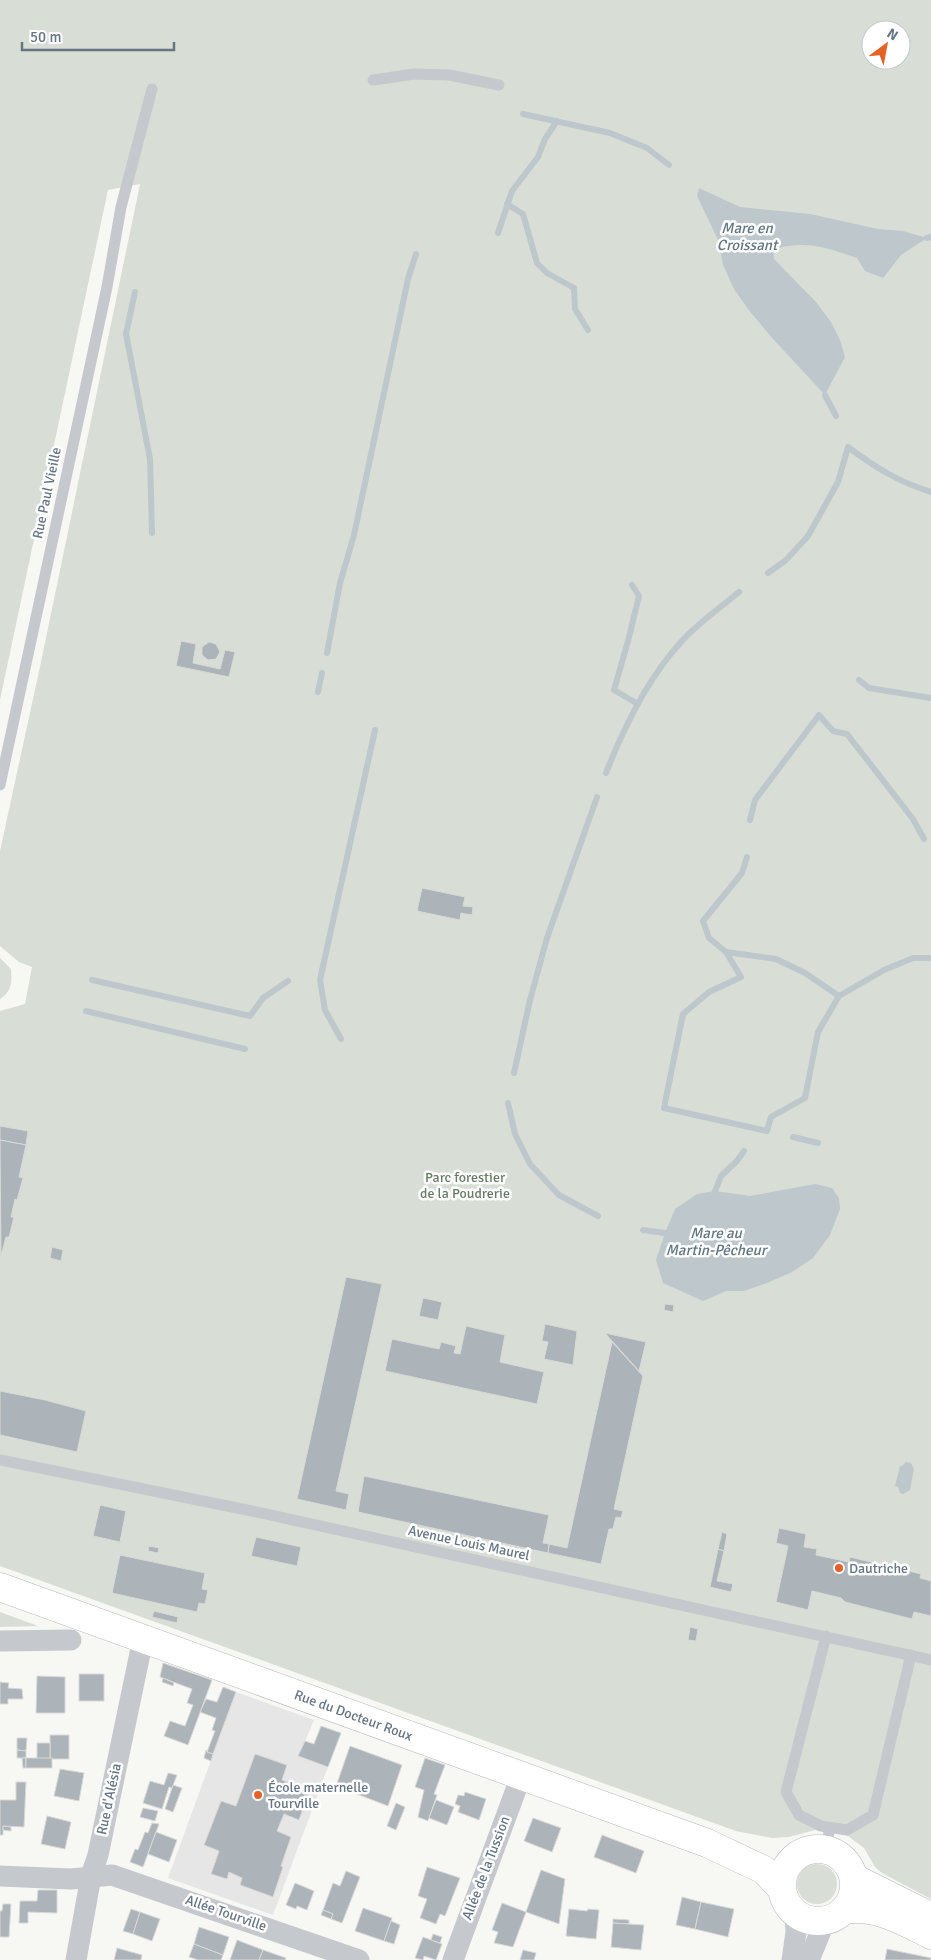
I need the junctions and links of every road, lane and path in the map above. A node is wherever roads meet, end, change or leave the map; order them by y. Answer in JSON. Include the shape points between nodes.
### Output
{"nodes":[{"id":1,"x":373,"y":80,"type":"dead end"},
{"id":2,"x":499,"y":85,"type":"dead end"},
{"id":3,"x":152,"y":89,"type":"dead end"},
{"id":4,"x":0,"y":785,"type":"edge"},
{"id":5,"x":0,"y":1460,"type":"edge"},
{"id":6,"x":0,"y":1586,"type":"edge"},
{"id":7,"x":826,"y":1636,"type":"junction"},
{"id":8,"x":143,"y":1638,"type":"junction"},
{"id":9,"x":71,"y":1640,"type":"dead end"},
{"id":10,"x":0,"y":1641,"type":"edge"},
{"id":11,"x":911,"y":1655,"type":"junction"},
{"id":12,"x":931,"y":1660,"type":"edge"},
{"id":13,"x":521,"y":1776,"type":"junction"},
{"id":14,"x":828,"y":1839,"type":"junction"},
{"id":15,"x":707,"y":1843,"type":"junction"},
{"id":16,"x":796,"y":1857,"type":"junction"},
{"id":17,"x":0,"y":1876,"type":"edge"},
{"id":18,"x":91,"y":1876,"type":"junction"},
{"id":19,"x":854,"y":1878,"type":"junction"},
{"id":20,"x":782,"y":1888,"type":"junction"},
{"id":21,"x":795,"y":1913,"type":"junction"},
{"id":22,"x":835,"y":1916,"type":"junction"},
{"id":23,"x":931,"y":1919,"type":"edge"},
{"id":24,"x":931,"y":1935,"type":"edge"},
{"id":25,"x":76,"y":1960,"type":"edge"},
{"id":26,"x":359,"y":1960,"type":"edge"},
{"id":27,"x":453,"y":1960,"type":"edge"},
{"id":28,"x":792,"y":1960,"type":"edge"},
{"id":29,"x":809,"y":1960,"type":"edge"}],
"edges":[{"from":1,"to":2,"type":"lane","via":[[414,74],[449,75]]},
{"from":3,"to":4,"type":"lane","name":"Rue Paul Vieille","via":[[121,207],[107,287]]},
{"from":5,"to":7,"type":"lane","name":"Avenue Louis Maurel","via":[[252,1511]]},
{"from":6,"to":8,"type":"main road","name":"Rue du Docteur Roux"},
{"from":7,"to":11,"type":"lane","name":"Avenue Louis Maurel"},
{"from":7,"to":14,"type":"lane","via":[[786,1792],[799,1815],[821,1826]]},
{"from":8,"to":13,"type":"main road","name":"Rue du Docteur Roux"},
{"from":8,"to":18,"type":"street","name":"Rue d'Alésia"},
{"from":9,"to":10,"type":"street"},
{"from":11,"to":12,"type":"lane","name":"Avenue Louis Maurel"},
{"from":11,"to":14,"type":"lane","via":[[873,1814]]},
{"from":13,"to":15,"type":"main road","name":"Rue du Docteur Roux"},
{"from":13,"to":27,"type":"street","name":"Allée de la Tussion"},
{"from":14,"to":16,"type":"main road"},
{"from":14,"to":19,"type":"main road"},
{"from":15,"to":16,"type":"main road","name":"Rue du Docteur Roux"},
{"from":15,"to":20,"type":"main road","name":"Rue du Docteur Roux","via":[[764,1870]]},
{"from":16,"to":20,"type":"main road","via":[[787,1866]]},
{"from":17,"to":18,"type":"street","name":"Allée Tourville","via":[[71,1879]]},
{"from":18,"to":25,"type":"street","name":"Rue d'Alésia"},
{"from":18,"to":26,"type":"street","name":"Allée Tourville","via":[[128,1878]]},
{"from":19,"to":22,"type":"main road","via":[[850,1902]]},
{"from":19,"to":23,"type":"main road"},
{"from":20,"to":21,"type":"main road","via":[[788,1906]]},
{"from":21,"to":22,"type":"main road","via":[[809,1920]]},
{"from":21,"to":28,"type":"street"},
{"from":22,"to":24,"type":"main road","via":[[858,1908],[874,1910]]},
{"from":22,"to":29,"type":"street"}]}
